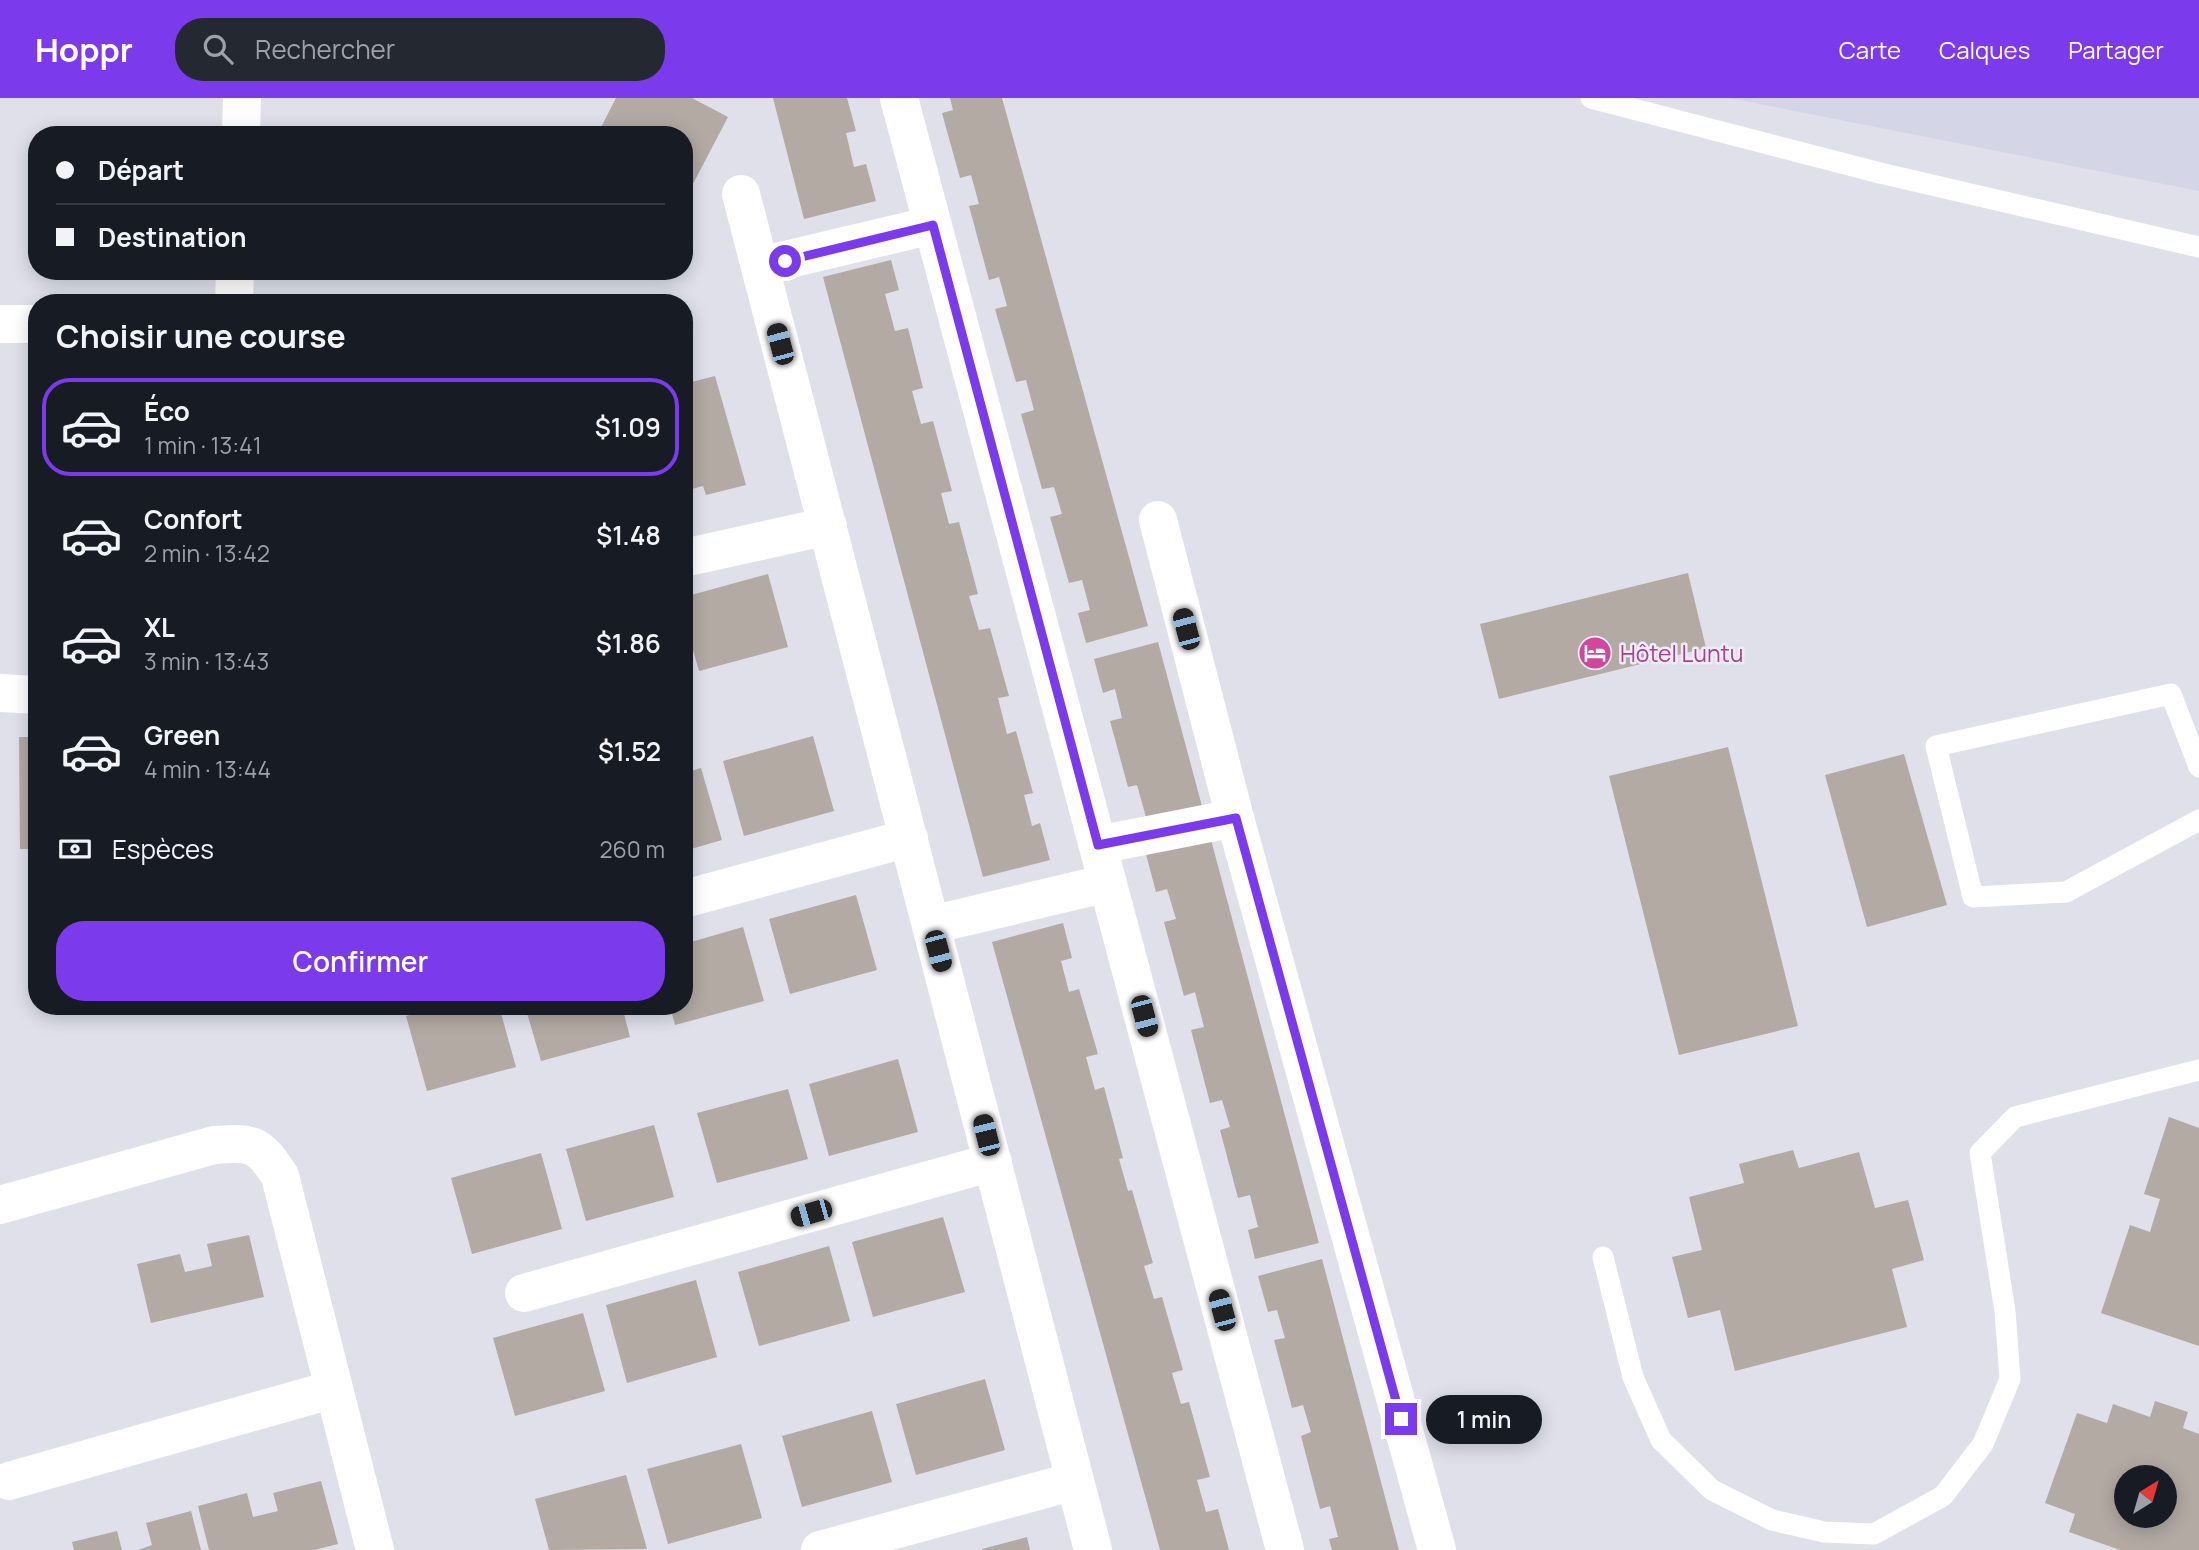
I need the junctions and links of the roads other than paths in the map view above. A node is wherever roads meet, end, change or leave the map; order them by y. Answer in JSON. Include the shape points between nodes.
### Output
{"nodes":[{"id":1,"x":242,"y":98,"type":"edge"},
{"id":2,"x":899,"y":98,"type":"edge"},
{"id":3,"x":1591,"y":98,"type":"edge"},
{"id":4,"x":241,"y":126,"type":"edge"},
{"id":5,"x":741,"y":194,"type":"dead end"},
{"id":6,"x":933,"y":225,"type":"junction"},
{"id":7,"x":2199,"y":247,"type":"edge"},
{"id":8,"x":760,"y":266,"type":"junction"},
{"id":9,"x":0,"y":324,"type":"edge"},
{"id":10,"x":28,"y":324,"type":"edge"},
{"id":11,"x":1158,"y":520,"type":"dead end"},
{"id":12,"x":828,"y":526,"type":"junction"},
{"id":13,"x":693,"y":556,"type":"edge"},
{"id":14,"x":0,"y":693,"type":"edge"},
{"id":15,"x":28,"y":695,"type":"edge"},
{"id":16,"x":2199,"y":767,"type":"edge"},
{"id":17,"x":1236,"y":818,"type":"junction"},
{"id":18,"x":2199,"y":820,"type":"edge"},
{"id":19,"x":909,"y":838,"type":"junction"},
{"id":20,"x":1098,"y":845,"type":"junction"},
{"id":21,"x":1108,"y":883,"type":"junction"},
{"id":22,"x":693,"y":897,"type":"edge"},
{"id":23,"x":931,"y":925,"type":"junction"},
{"id":24,"x":2199,"y":1070,"type":"edge"},
{"id":25,"x":993,"y":1162,"type":"junction"},
{"id":26,"x":0,"y":1205,"type":"edge"},
{"id":27,"x":1603,"y":1257,"type":"dead end"},
{"id":28,"x":524,"y":1293,"type":"dead end"},
{"id":29,"x":334,"y":1389,"type":"junction"},
{"id":30,"x":9,"y":1481,"type":"dead end"},
{"id":31,"x":1075,"y":1481,"type":"junction"},
{"id":32,"x":1877,"y":1542,"type":"edge"},
{"id":33,"x":375,"y":1550,"type":"edge"},
{"id":34,"x":820,"y":1550,"type":"edge"},
{"id":35,"x":1093,"y":1550,"type":"edge"},
{"id":36,"x":1285,"y":1550,"type":"edge"},
{"id":37,"x":1437,"y":1550,"type":"edge"}],
"edges":[{"from":1,"to":4,"type":"street"},
{"from":2,"to":6,"type":"street"},
{"from":3,"to":7,"type":"lane","via":[[1880,173]]},
{"from":5,"to":8,"type":"street"},
{"from":6,"to":8,"type":"street"},
{"from":6,"to":20,"type":"street"},
{"from":8,"to":12,"type":"street"},
{"from":9,"to":10,"type":"street"},
{"from":11,"to":17,"type":"street"},
{"from":12,"to":13,"type":"street"},
{"from":12,"to":19,"type":"street"},
{"from":14,"to":15,"type":"street"},
{"from":16,"to":18,"type":"lane","via":[[2171,694],[1936,746],[1973,897],[2066,892]]},
{"from":17,"to":20,"type":"street"},
{"from":17,"to":37,"type":"street"},
{"from":19,"to":22,"type":"street"},
{"from":19,"to":23,"type":"street"},
{"from":20,"to":21,"type":"street"},
{"from":21,"to":23,"type":"street"},
{"from":21,"to":36,"type":"street"},
{"from":23,"to":25,"type":"street"},
{"from":24,"to":32,"type":"lane","via":[[2015,1117],[1980,1153],[2005,1311],[2010,1379],[1983,1444],[1943,1496]]},
{"from":25,"to":28,"type":"street"},
{"from":25,"to":31,"type":"street"},
{"from":26,"to":29,"type":"street","via":[[214,1145],[244,1143],[266,1155],[280,1176]]},
{"from":27,"to":32,"type":"lane","via":[[1633,1377],[1661,1440],[1712,1490],[1772,1520]]},
{"from":29,"to":30,"type":"street"},
{"from":29,"to":33,"type":"street"},
{"from":31,"to":34,"type":"street"},
{"from":31,"to":35,"type":"street"}]}
